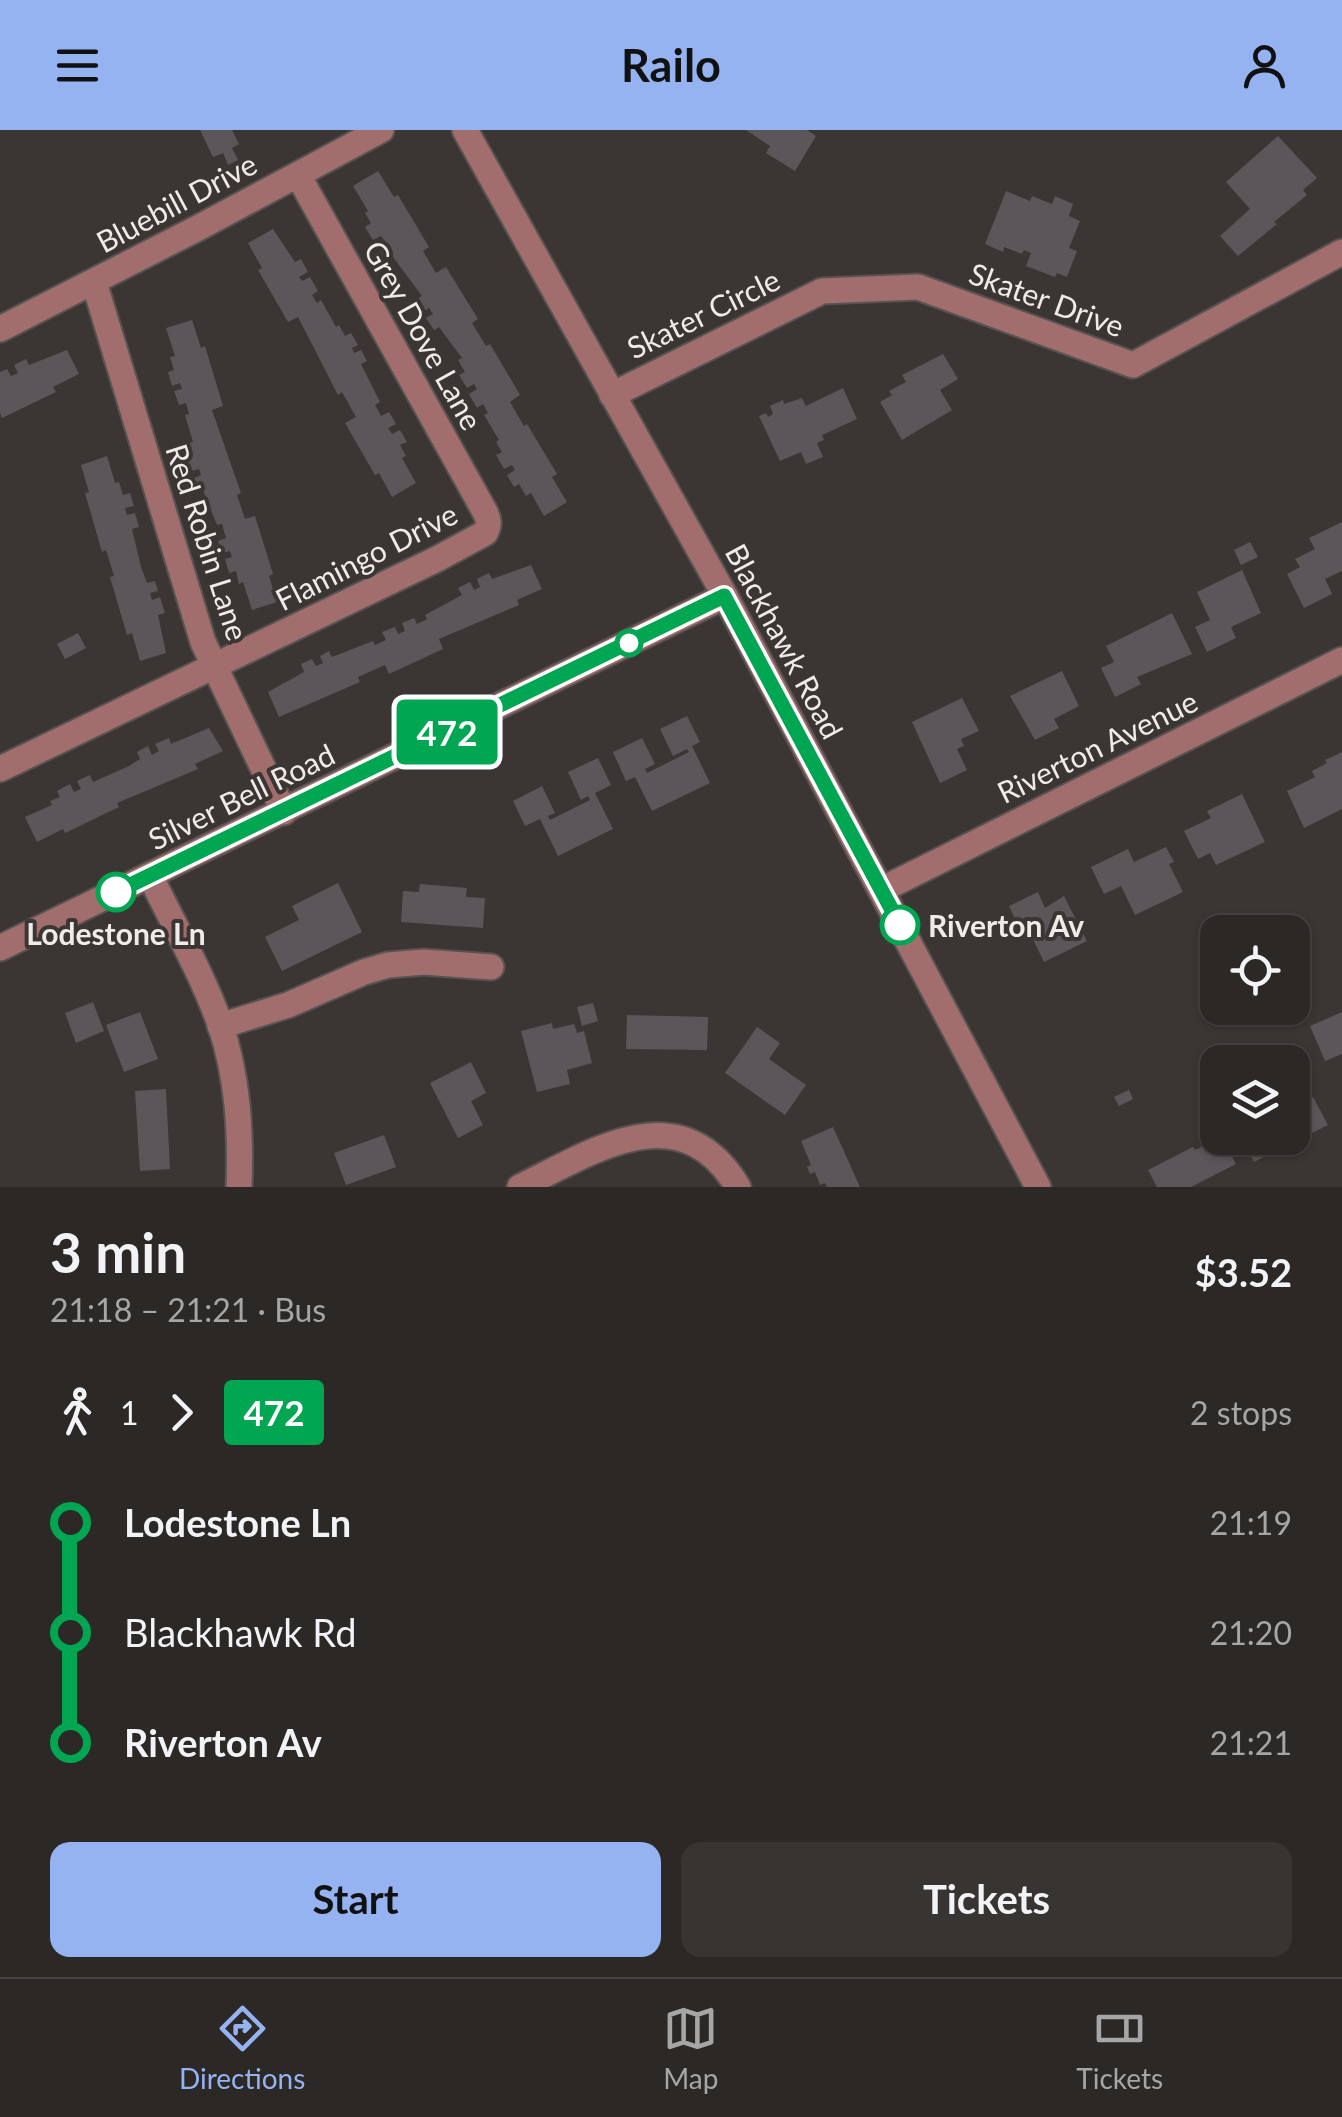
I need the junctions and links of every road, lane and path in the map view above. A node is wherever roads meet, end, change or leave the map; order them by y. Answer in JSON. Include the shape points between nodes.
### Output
{"nodes":[{"id":1,"x":382,"y":130,"type":"edge"},
{"id":2,"x":465,"y":130,"type":"edge"},
{"id":3,"x":298,"y":175,"type":"junction"},
{"id":4,"x":1342,"y":252,"type":"edge"},
{"id":5,"x":94,"y":282,"type":"junction"},
{"id":6,"x":822,"y":291,"type":"joint"},
{"id":7,"x":0,"y":329,"type":"edge"},
{"id":8,"x":612,"y":394,"type":"junction"},
{"id":9,"x":488,"y":528,"type":"joint"},
{"id":10,"x":724,"y":596,"type":"junction"},
{"id":11,"x":1342,"y":660,"type":"edge"},
{"id":12,"x":215,"y":668,"type":"junction"},
{"id":13,"x":0,"y":769,"type":"edge"},
{"id":14,"x":284,"y":812,"type":"junction"},
{"id":15,"x":150,"y":875,"type":"junction"},
{"id":16,"x":882,"y":890,"type":"junction"},
{"id":17,"x":0,"y":948,"type":"edge"},
{"id":18,"x":491,"y":967,"type":"dead end"},
{"id":19,"x":220,"y":1026,"type":"junction"},
{"id":20,"x":239,"y":1187,"type":"edge"},
{"id":21,"x":520,"y":1187,"type":"edge"},
{"id":22,"x":738,"y":1187,"type":"edge"},
{"id":23,"x":1038,"y":1187,"type":"edge"}],
"edges":[{"from":1,"to":3,"type":"street","name":"Bluebill Drive"},
{"from":2,"to":8,"type":"street","name":"Blackhawk Road"},
{"from":3,"to":5,"type":"street","name":"Bluebill Drive"},
{"from":3,"to":9,"type":"street","name":"Grey Dove Lane","via":[[484,510]]},
{"from":4,"to":6,"type":"street","name":"Skater Drive","via":[[1133,365],[918,286]]},
{"from":5,"to":7,"type":"street","name":"Bluebill Drive"},
{"from":5,"to":12,"type":"street","name":"Red Robin Lane"},
{"from":6,"to":8,"type":"street","name":"Skater Circle"},
{"from":8,"to":10,"type":"street","name":"Blackhawk Road"},
{"from":9,"to":12,"type":"street","name":"Flamingo Drive"},
{"from":10,"to":14,"type":"street","name":"Silver Bell Road"},
{"from":10,"to":16,"type":"street","name":"Blackhawk Road"},
{"from":11,"to":16,"type":"street","name":"Riverton Avenue"},
{"from":12,"to":13,"type":"street","name":"Flamingo Drive"},
{"from":12,"to":14,"type":"street","name":"Red Robin Lane"},
{"from":14,"to":15,"type":"street","name":"Silver Bell Road"},
{"from":15,"to":17,"type":"street","name":"Silver Bell Road"},
{"from":15,"to":19,"type":"street"},
{"from":16,"to":23,"type":"street","name":"Blackhawk Road"},
{"from":18,"to":19,"type":"street","via":[[388,965]]},
{"from":19,"to":20,"type":"street","via":[[236,1097]]},
{"from":21,"to":22,"type":"street","via":[[623,1139],[657,1134],[704,1149]]}]}
